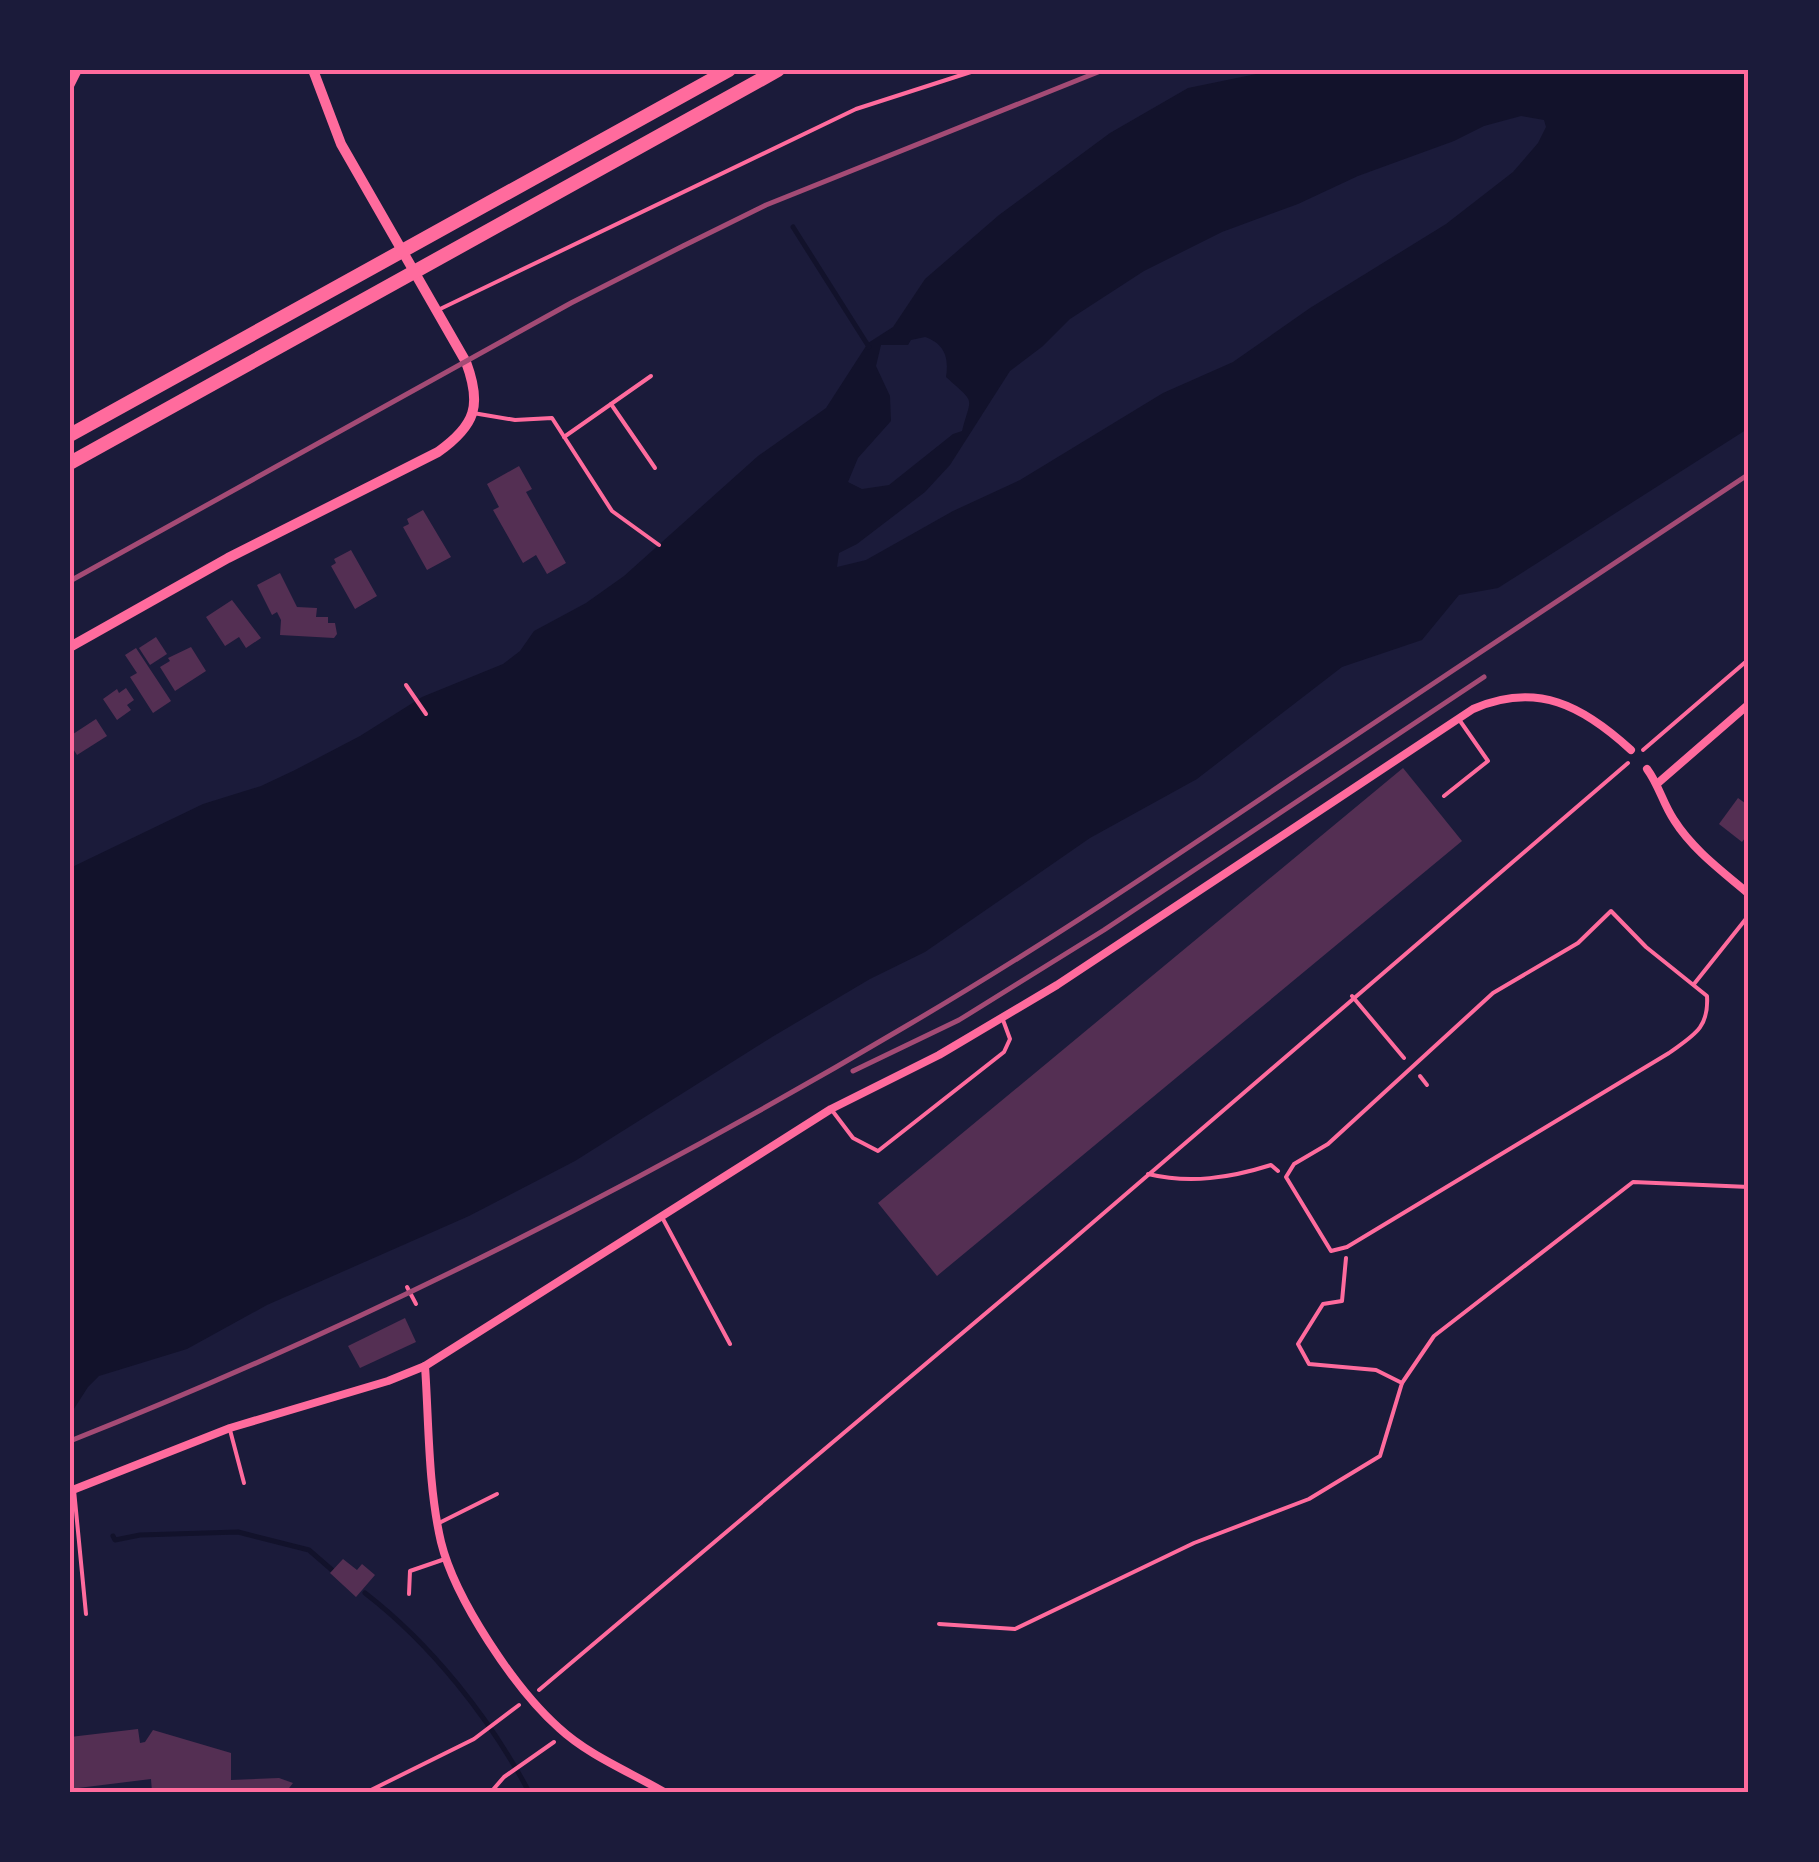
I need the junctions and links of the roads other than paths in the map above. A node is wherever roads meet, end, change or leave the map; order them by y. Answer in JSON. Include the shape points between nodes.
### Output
{"nodes":[{"id":1,"x":78,"y":70,"type":"edge"},
{"id":2,"x":313,"y":70,"type":"edge"},
{"id":3,"x":730,"y":70,"type":"edge"},
{"id":4,"x":778,"y":70,"type":"edge"},
{"id":5,"x":976,"y":70,"type":"edge"},
{"id":6,"x":70,"y":86,"type":"edge"},
{"id":7,"x":438,"y":310,"type":"junction"},
{"id":8,"x":650,"y":376,"type":"dead end"},
{"id":9,"x":611,"y":404,"type":"junction"},
{"id":10,"x":473,"y":412,"type":"junction"},
{"id":11,"x":70,"y":435,"type":"edge"},
{"id":12,"x":564,"y":437,"type":"junction"},
{"id":13,"x":70,"y":462,"type":"edge"},
{"id":14,"x":655,"y":468,"type":"dead end"},
{"id":15,"x":659,"y":545,"type":"dead end"},
{"id":16,"x":70,"y":647,"type":"edge"},
{"id":17,"x":1749,"y":704,"type":"edge"},
{"id":18,"x":1458,"y":718,"type":"junction"},
{"id":19,"x":1631,"y":750,"type":"dead end"},
{"id":20,"x":1648,"y":769,"type":"dead end"},
{"id":21,"x":1658,"y":783,"type":"junction"},
{"id":22,"x":1444,"y":796,"type":"dead end"},
{"id":23,"x":1749,"y":894,"type":"edge"},
{"id":24,"x":1749,"y":915,"type":"edge"},
{"id":25,"x":1694,"y":984,"type":"junction"},
{"id":26,"x":1002,"y":1018,"type":"junction"},
{"id":27,"x":831,"y":1109,"type":"junction"},
{"id":28,"x":660,"y":1214,"type":"junction"},
{"id":29,"x":730,"y":1344,"type":"dead end"},
{"id":30,"x":426,"y":1366,"type":"junction"},
{"id":31,"x":230,"y":1428,"type":"junction"},
{"id":32,"x":244,"y":1484,"type":"dead end"},
{"id":33,"x":72,"y":1490,"type":"edge"},
{"id":34,"x":497,"y":1494,"type":"dead end"},
{"id":35,"x":437,"y":1524,"type":"junction"},
{"id":36,"x":446,"y":1559,"type":"junction"},
{"id":37,"x":409,"y":1594,"type":"dead end"},
{"id":38,"x":86,"y":1614,"type":"dead end"},
{"id":39,"x":664,"y":1792,"type":"edge"}],
"edges":[{"from":1,"to":6,"type":"street"},
{"from":2,"to":7,"type":"street","via":[[342,144]]},
{"from":3,"to":11,"type":"highway"},
{"from":4,"to":13,"type":"highway"},
{"from":5,"to":7,"type":"lane","via":[[856,109]]},
{"from":7,"to":10,"type":"street","via":[[472,379]]},
{"from":8,"to":9,"type":"lane"},
{"from":9,"to":12,"type":"lane"},
{"from":9,"to":14,"type":"lane"},
{"from":10,"to":12,"type":"lane","via":[[552,418]]},
{"from":10,"to":16,"type":"street","via":[[462,433],[438,452]]},
{"from":12,"to":15,"type":"lane","via":[[612,512]]},
{"from":17,"to":21,"type":"street"},
{"from":18,"to":19,"type":"street","via":[[1491,702],[1526,696],[1569,705]]},
{"from":18,"to":22,"type":"lane","via":[[1488,761]]},
{"from":18,"to":26,"type":"street"},
{"from":20,"to":21,"type":"street"},
{"from":21,"to":23,"type":"street","via":[[1688,840]]},
{"from":24,"to":25,"type":"lane"},
{"from":25,"to":25,"type":"lane","via":[[1611,911],[1578,943],[1493,993],[1286,1177],[1331,1251],[1347,1247],[1697,1032],[1708,1014],[1707,996]]},
{"from":26,"to":27,"type":"street"},
{"from":26,"to":27,"type":"lane","via":[[1010,1038],[1004,1052],[878,1151],[853,1138]]},
{"from":27,"to":28,"type":"street"},
{"from":28,"to":29,"type":"lane"},
{"from":28,"to":30,"type":"street"},
{"from":30,"to":31,"type":"street"},
{"from":30,"to":35,"type":"street"},
{"from":31,"to":32,"type":"lane"},
{"from":31,"to":33,"type":"street"},
{"from":33,"to":38,"type":"lane"},
{"from":34,"to":35,"type":"lane"},
{"from":35,"to":36,"type":"street"},
{"from":36,"to":37,"type":"lane","via":[[410,1572]]},
{"from":36,"to":39,"type":"street","via":[[488,1641],[540,1707],[566,1734]]}]}
